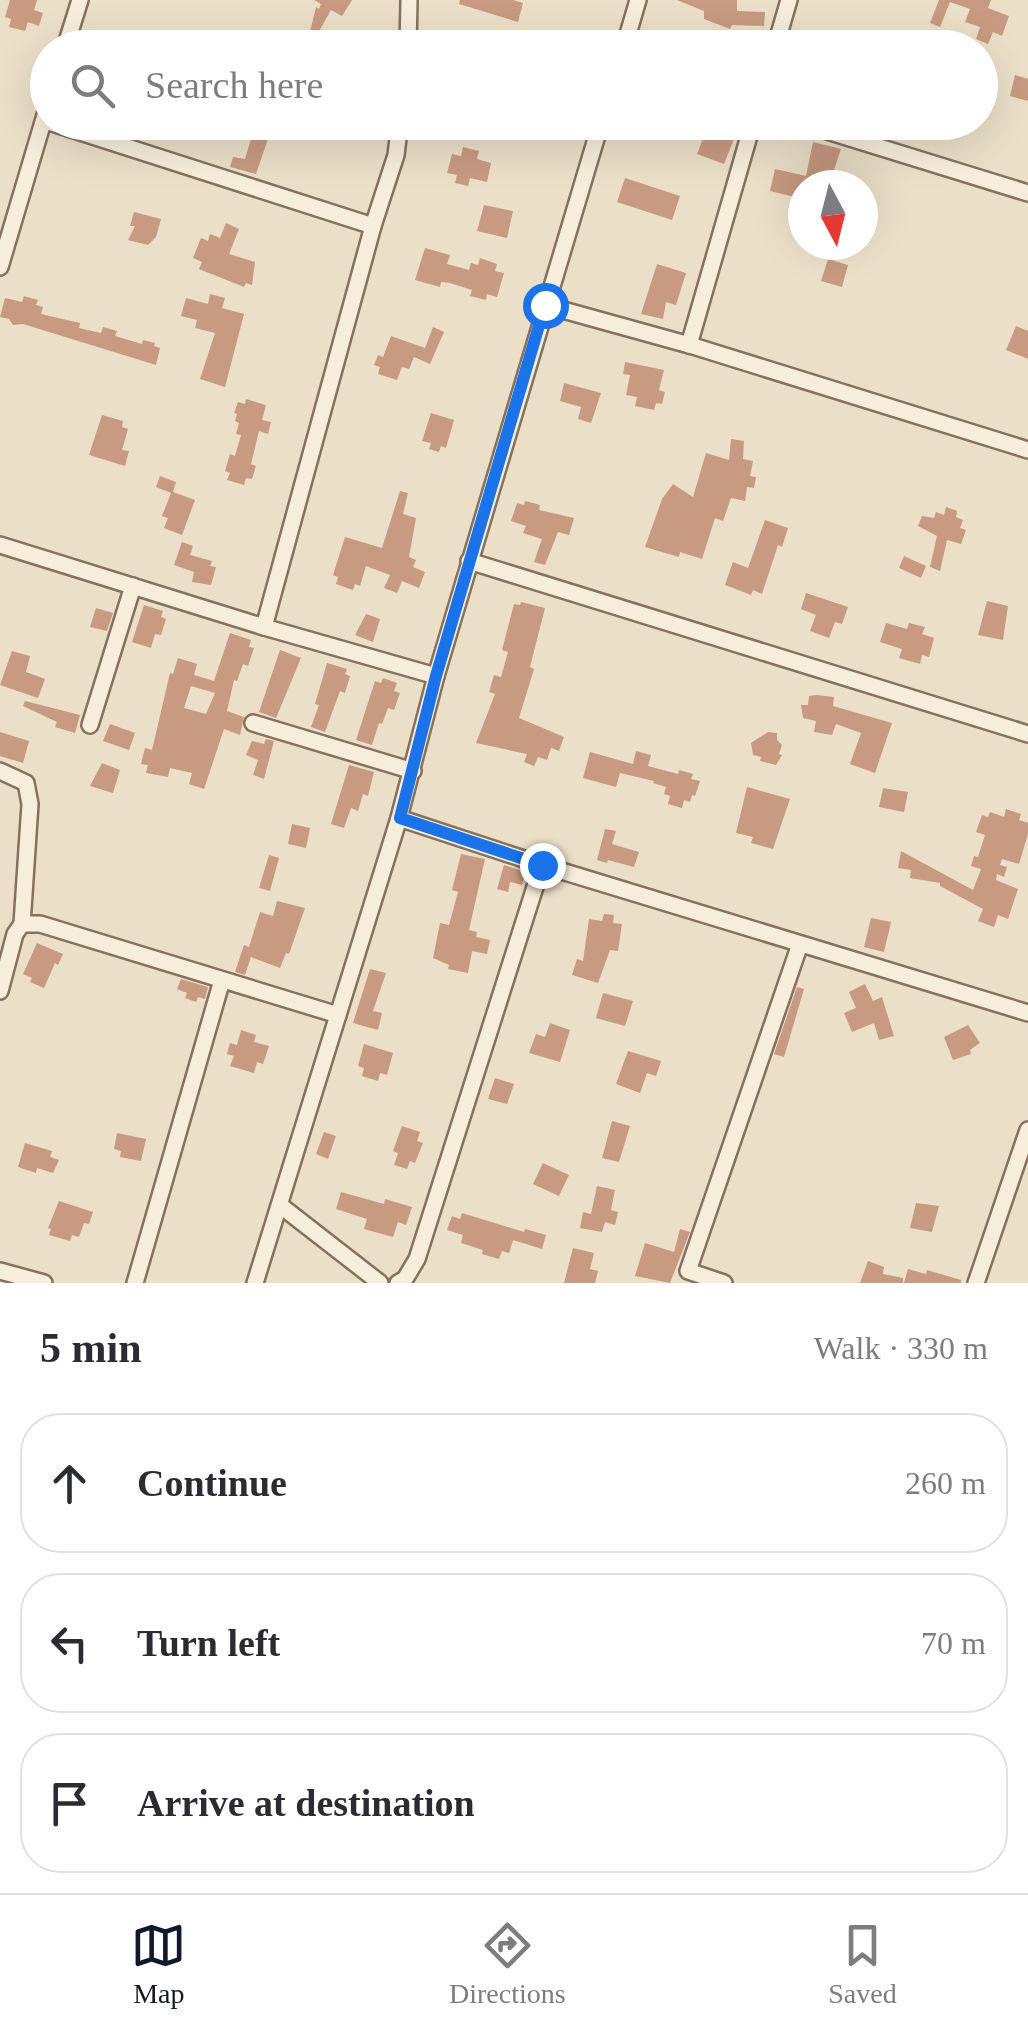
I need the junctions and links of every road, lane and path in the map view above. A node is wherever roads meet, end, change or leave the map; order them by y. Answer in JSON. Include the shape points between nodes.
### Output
{"nodes":[{"id":1,"x":80,"y":0,"type":"edge"},
{"id":2,"x":410,"y":0,"type":"edge"},
{"id":3,"x":638,"y":0,"type":"edge"},
{"id":4,"x":789,"y":0,"type":"edge"},
{"id":5,"x":71,"y":30,"type":"edge"},
{"id":6,"x":409,"y":30,"type":"edge"},
{"id":7,"x":629,"y":30,"type":"edge"},
{"id":8,"x":780,"y":30,"type":"edge"},
{"id":9,"x":40,"y":140,"type":"edge"},
{"id":10,"x":113,"y":140,"type":"edge"},
{"id":11,"x":398,"y":140,"type":"edge"},
{"id":12,"x":595,"y":140,"type":"edge"},
{"id":13,"x":748,"y":140,"type":"edge"},
{"id":14,"x":856,"y":140,"type":"edge"},
{"id":15,"x":1028,"y":193,"type":"edge"},
{"id":16,"x":373,"y":226,"type":"junction"},
{"id":17,"x":0,"y":268,"type":"edge"},
{"id":18,"x":545,"y":305,"type":"junction"},
{"id":19,"x":689,"y":346,"type":"junction"},
{"id":20,"x":1028,"y":450,"type":"edge"},
{"id":21,"x":0,"y":545,"type":"edge"},
{"id":22,"x":469,"y":560,"type":"junction"},
{"id":23,"x":133,"y":586,"type":"junction"},
{"id":24,"x":264,"y":627,"type":"junction"},
{"id":25,"x":436,"y":676,"type":"junction"},
{"id":26,"x":253,"y":724,"type":"dead end"},
{"id":27,"x":90,"y":726,"type":"dead end"},
{"id":28,"x":1028,"y":734,"type":"edge"},
{"id":29,"x":414,"y":770,"type":"junction"},
{"id":30,"x":0,"y":771,"type":"edge"},
{"id":31,"x":400,"y":818,"type":"junction"},
{"id":32,"x":542,"y":865,"type":"junction"},
{"id":33,"x":22,"y":924,"type":"junction"},
{"id":34,"x":800,"y":944,"type":"junction"},
{"id":35,"x":222,"y":980,"type":"junction"},
{"id":36,"x":0,"y":991,"type":"edge"},
{"id":37,"x":1028,"y":1013,"type":"edge"},
{"id":38,"x":338,"y":1015,"type":"junction"},
{"id":39,"x":1028,"y":1130,"type":"edge"},
{"id":40,"x":281,"y":1206,"type":"junction"},
{"id":41,"x":0,"y":1271,"type":"edge"},
{"id":42,"x":686,"y":1277,"type":"edge"},
{"id":43,"x":44,"y":1283,"type":"edge"},
{"id":44,"x":136,"y":1283,"type":"edge"},
{"id":45,"x":255,"y":1283,"type":"edge"},
{"id":46,"x":380,"y":1283,"type":"edge"},
{"id":47,"x":398,"y":1283,"type":"edge"},
{"id":48,"x":724,"y":1283,"type":"edge"},
{"id":49,"x":976,"y":1283,"type":"edge"}],
"edges":[{"from":1,"to":5,"type":"street"},
{"from":2,"to":6,"type":"street"},
{"from":3,"to":7,"type":"street"},
{"from":4,"to":8,"type":"street"},
{"from":9,"to":17,"type":"street"},
{"from":10,"to":16,"type":"street"},
{"from":11,"to":16,"type":"street"},
{"from":12,"to":18,"type":"street"},
{"from":13,"to":19,"type":"street"},
{"from":14,"to":15,"type":"street"},
{"from":16,"to":24,"type":"street"},
{"from":18,"to":19,"type":"street"},
{"from":18,"to":22,"type":"street"},
{"from":19,"to":20,"type":"street"},
{"from":21,"to":23,"type":"street"},
{"from":22,"to":25,"type":"street"},
{"from":22,"to":28,"type":"street"},
{"from":23,"to":24,"type":"street"},
{"from":23,"to":27,"type":"street"},
{"from":24,"to":25,"type":"street"},
{"from":25,"to":29,"type":"street"},
{"from":26,"to":29,"type":"street"},
{"from":29,"to":31,"type":"street"},
{"from":30,"to":33,"type":"street","via":[[26,783],[30,804]]},
{"from":31,"to":32,"type":"street"},
{"from":31,"to":38,"type":"street"},
{"from":32,"to":34,"type":"street"},
{"from":32,"to":47,"type":"street","via":[[417,1258]]},
{"from":33,"to":35,"type":"street"},
{"from":33,"to":36,"type":"street"},
{"from":34,"to":37,"type":"street"},
{"from":34,"to":42,"type":"street"},
{"from":35,"to":38,"type":"street"},
{"from":35,"to":44,"type":"street"},
{"from":38,"to":40,"type":"street"},
{"from":39,"to":49,"type":"street"},
{"from":40,"to":45,"type":"street"},
{"from":40,"to":46,"type":"street"},
{"from":41,"to":43,"type":"street"},
{"from":42,"to":48,"type":"street"}]}
